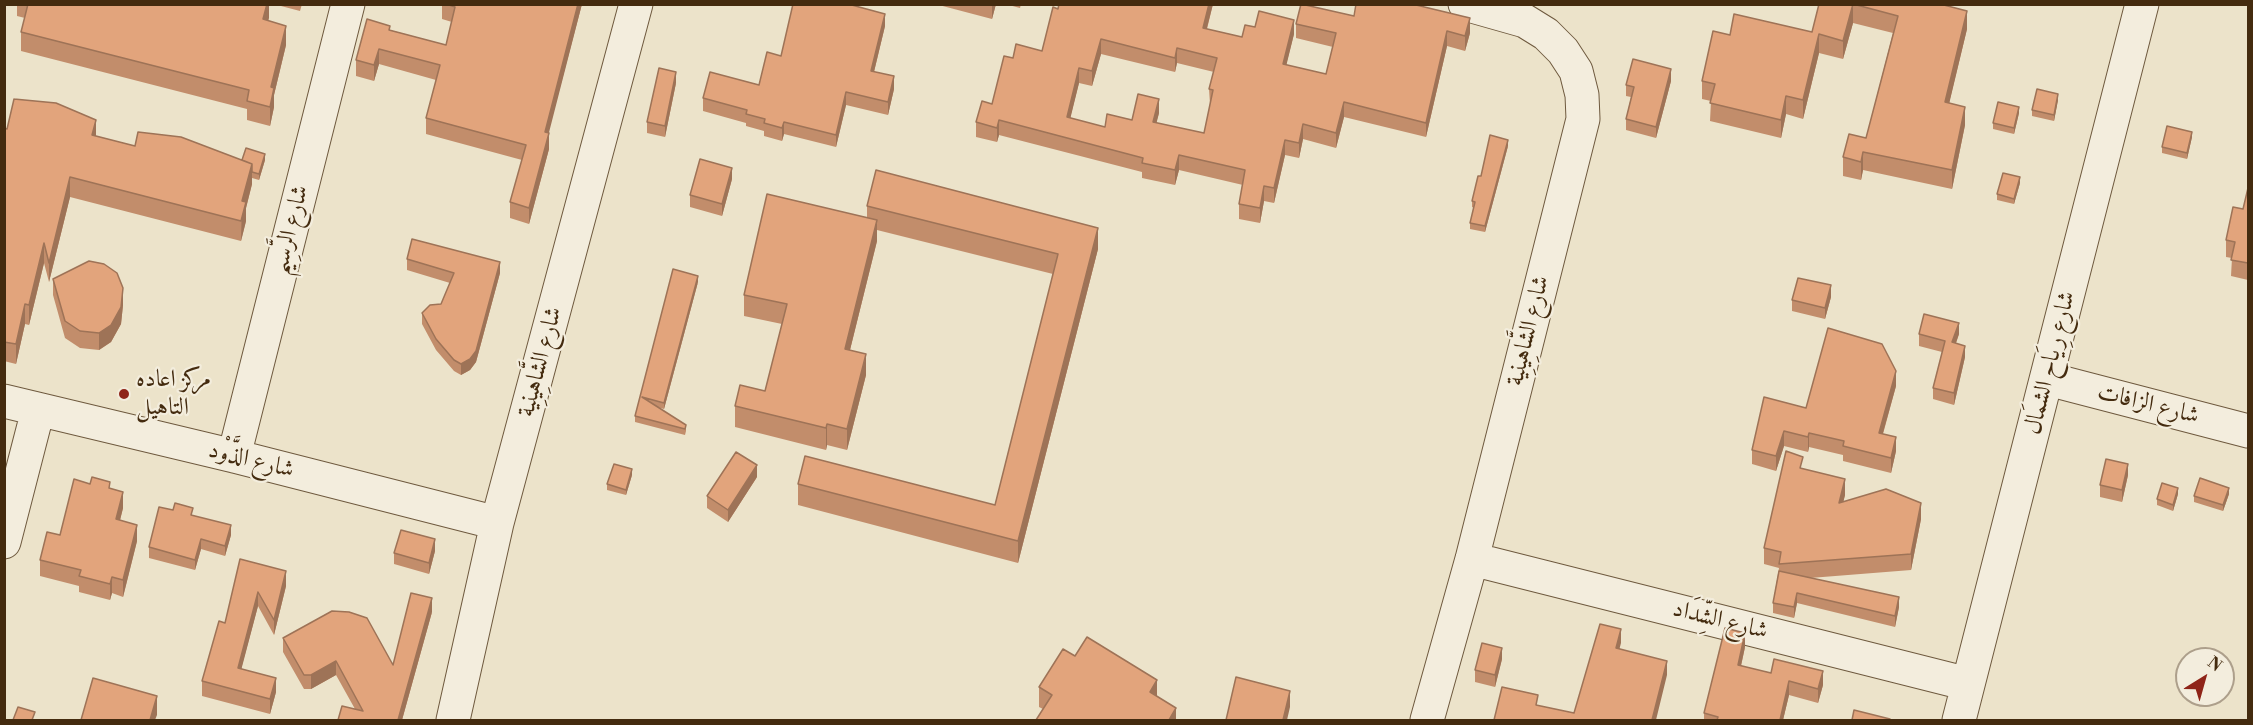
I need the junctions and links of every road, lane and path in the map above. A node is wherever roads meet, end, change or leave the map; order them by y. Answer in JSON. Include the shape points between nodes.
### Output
{"nodes":[{"id":1,"x":348,"y":4,"type":"edge"},
{"id":2,"x":636,"y":4,"type":"edge"},
{"id":3,"x":1465,"y":4,"type":"edge"},
{"id":4,"x":2142,"y":4,"type":"edge"},
{"id":5,"x":2048,"y":379,"type":"junction"},
{"id":6,"x":4,"y":401,"type":"edge"},
{"id":7,"x":38,"y":410,"type":"junction"},
{"id":8,"x":2248,"y":430,"type":"edge"},
{"id":9,"x":234,"y":456,"type":"junction"},
{"id":10,"x":497,"y":523,"type":"junction"},
{"id":11,"x":4,"y":542,"type":"edge"},
{"id":12,"x":1472,"y":559,"type":"junction"},
{"id":13,"x":1968,"y":684,"type":"junction"},
{"id":14,"x":453,"y":720,"type":"edge"},
{"id":15,"x":1427,"y":720,"type":"edge"},
{"id":16,"x":1959,"y":720,"type":"edge"}],
"edges":[{"from":1,"to":9,"type":"street","name":"شارع الرَّسِيم"},
{"from":2,"to":10,"type":"street","name":"شارع الشَّاهِينِية"},
{"from":3,"to":12,"type":"street","name":"شارع الشَّاهِينِية","via":[[1525,21],[1546,34],[1575,71],[1583,119]]},
{"from":4,"to":5,"type":"street","name":"شارع رِيَاح الشمَال"},
{"from":5,"to":8,"type":"street","name":"شارع الزافات"},
{"from":5,"to":13,"type":"street","name":"شارع رِيَاح الشمَال"},
{"from":6,"to":7,"type":"street","name":"شارع الذَّوْد"},
{"from":7,"to":9,"type":"street","name":"شارع الذَّوْد"},
{"from":7,"to":11,"type":"street"},
{"from":9,"to":10,"type":"street","name":"شارع الذَّوْد"},
{"from":10,"to":14,"type":"street","name":"شارع الشَّاهِينِية"},
{"from":12,"to":13,"type":"street","name":"شارع الشِّدَاد"},
{"from":12,"to":15,"type":"street","name":"شارع الشَّاهِينِية"},
{"from":13,"to":16,"type":"street","name":"شارع رِيَاح الشمَال"}]}
